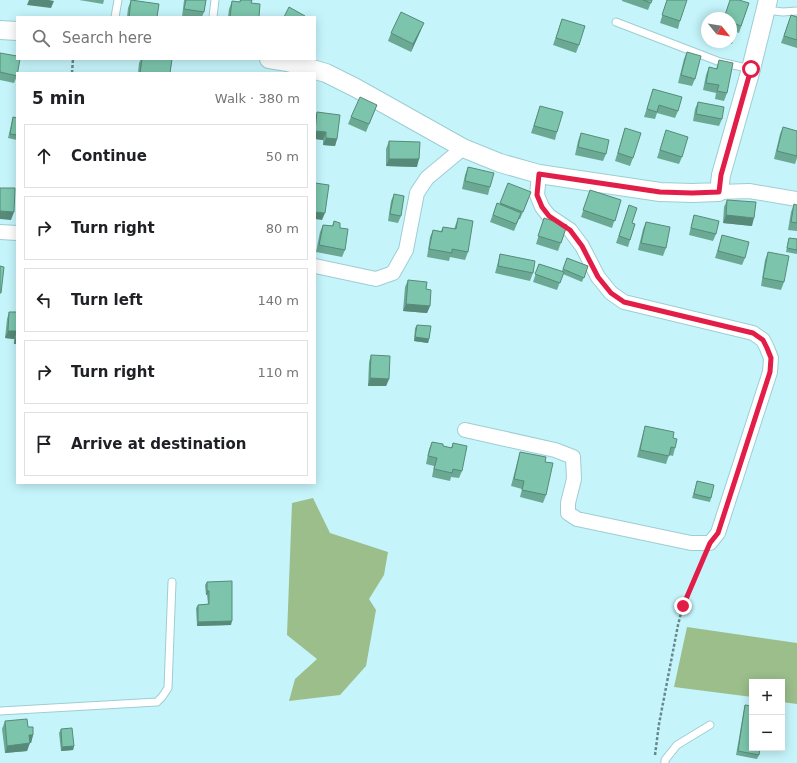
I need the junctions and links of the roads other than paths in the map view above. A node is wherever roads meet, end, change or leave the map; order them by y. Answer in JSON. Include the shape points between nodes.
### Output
{"nodes":[{"id":1,"x":118,"y":0,"type":"edge"},
{"id":2,"x":215,"y":0,"type":"edge"},
{"id":3,"x":767,"y":5,"type":"edge"},
{"id":4,"x":797,"y":12,"type":"edge"},
{"id":5,"x":115,"y":16,"type":"edge"},
{"id":6,"x":213,"y":16,"type":"edge"},
{"id":7,"x":616,"y":22,"type":"dead end"},
{"id":8,"x":0,"y":30,"type":"edge"},
{"id":9,"x":16,"y":31,"type":"edge"},
{"id":10,"x":275,"y":60,"type":"edge"},
{"id":11,"x":751,"y":69,"type":"junction"},
{"id":12,"x":463,"y":148,"type":"junction"},
{"id":13,"x":539,"y":174,"type":"junction"},
{"id":14,"x":719,"y":192,"type":"junction"},
{"id":15,"x":797,"y":199,"type":"edge"},
{"id":16,"x":0,"y":232,"type":"edge"},
{"id":17,"x":16,"y":233,"type":"edge"},
{"id":18,"x":316,"y":266,"type":"edge"},
{"id":19,"x":465,"y":430,"type":"dead end"},
{"id":20,"x":172,"y":582,"type":"dead end"},
{"id":21,"x":0,"y":711,"type":"edge"},
{"id":22,"x":710,"y":726,"type":"dead end"},
{"id":23,"x":665,"y":763,"type":"edge"}],
"edges":[{"from":1,"to":5,"type":"lane"},
{"from":2,"to":6,"type":"lane"},
{"from":3,"to":4,"type":"lane","via":[[782,12]]},
{"from":3,"to":11,"type":"street"},
{"from":7,"to":11,"type":"lane","via":[[720,62]]},
{"from":8,"to":9,"type":"street"},
{"from":10,"to":12,"type":"street","via":[[326,74],[356,88]]},
{"from":11,"to":14,"type":"street","via":[[723,168]]},
{"from":12,"to":13,"type":"street","via":[[500,163]]},
{"from":12,"to":18,"type":"street","via":[[427,178],[417,193],[406,250],[393,273],[376,279]]},
{"from":13,"to":14,"type":"street","via":[[660,192]]},
{"from":13,"to":19,"type":"street","via":[[537,195],[542,207],[549,216],[570,230],[582,246],[598,277],[611,293],[624,302],[753,333],[765,344],[771,358],[770,372],[718,533],[710,543],[691,543],[577,519],[568,513],[574,479],[573,457],[555,450]]},
{"from":14,"to":15,"type":"street","via":[[749,191]]},
{"from":16,"to":17,"type":"street"},
{"from":20,"to":21,"type":"lane","via":[[168,688],[157,702]]},
{"from":22,"to":23,"type":"lane","via":[[677,745]]}]}
